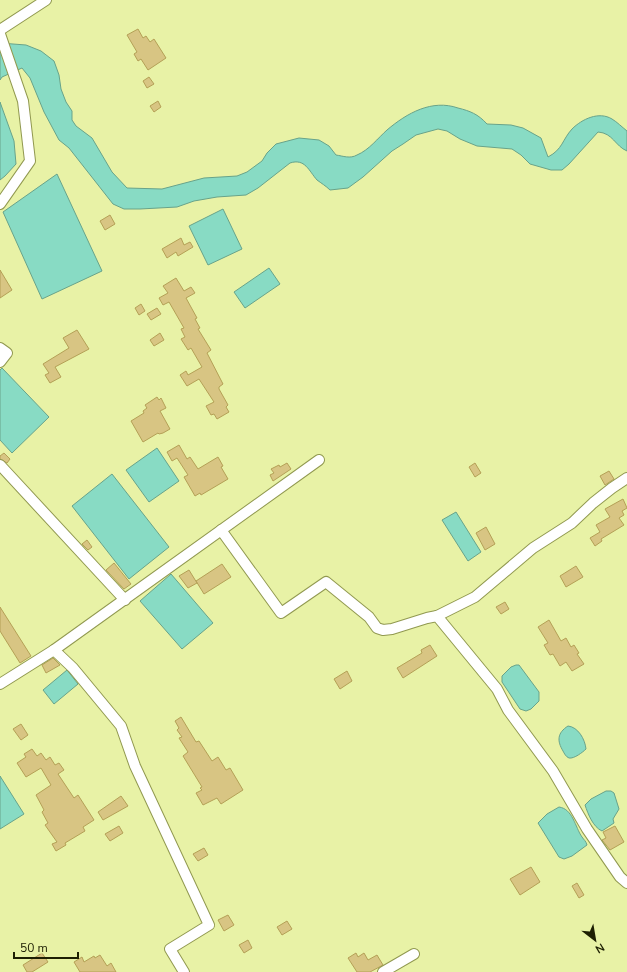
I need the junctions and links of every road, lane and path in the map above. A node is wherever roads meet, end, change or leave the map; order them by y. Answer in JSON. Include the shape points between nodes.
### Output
{"nodes":[{"id":1,"x":46,"y":0,"type":"edge"},
{"id":2,"x":0,"y":30,"type":"edge"},
{"id":3,"x":0,"y":34,"type":"edge"},
{"id":4,"x":0,"y":204,"type":"edge"},
{"id":5,"x":0,"y":348,"type":"edge"},
{"id":6,"x":0,"y":362,"type":"edge"},
{"id":7,"x":319,"y":460,"type":"dead end"},
{"id":8,"x":1,"y":467,"type":"edge"},
{"id":9,"x":627,"y":478,"type":"edge"},
{"id":10,"x":221,"y":530,"type":"junction"},
{"id":11,"x":125,"y":600,"type":"junction"},
{"id":12,"x":437,"y":616,"type":"junction"},
{"id":13,"x":54,"y":650,"type":"junction"},
{"id":14,"x":0,"y":684,"type":"edge"},
{"id":15,"x":627,"y":884,"type":"edge"},
{"id":16,"x":414,"y":954,"type":"dead end"},
{"id":17,"x":184,"y":972,"type":"edge"},
{"id":18,"x":383,"y":972,"type":"edge"}],
"edges":[{"from":1,"to":2,"type":"street"},
{"from":3,"to":4,"type":"street","via":[[23,101],[30,161]]},
{"from":5,"to":6,"type":"street","via":[[7,354]]},
{"from":7,"to":10,"type":"street"},
{"from":8,"to":11,"type":"street"},
{"from":9,"to":12,"type":"street","via":[[593,503],[572,523],[533,548],[475,597]]},
{"from":10,"to":11,"type":"street"},
{"from":10,"to":12,"type":"street","via":[[281,613],[326,582],[382,630]]},
{"from":11,"to":13,"type":"street"},
{"from":12,"to":15,"type":"street","via":[[497,689],[508,710],[553,771],[587,829]]},
{"from":13,"to":14,"type":"street"},
{"from":13,"to":17,"type":"street","via":[[73,668],[121,726],[134,766],[209,925],[170,949]]},
{"from":16,"to":18,"type":"street"}]}
